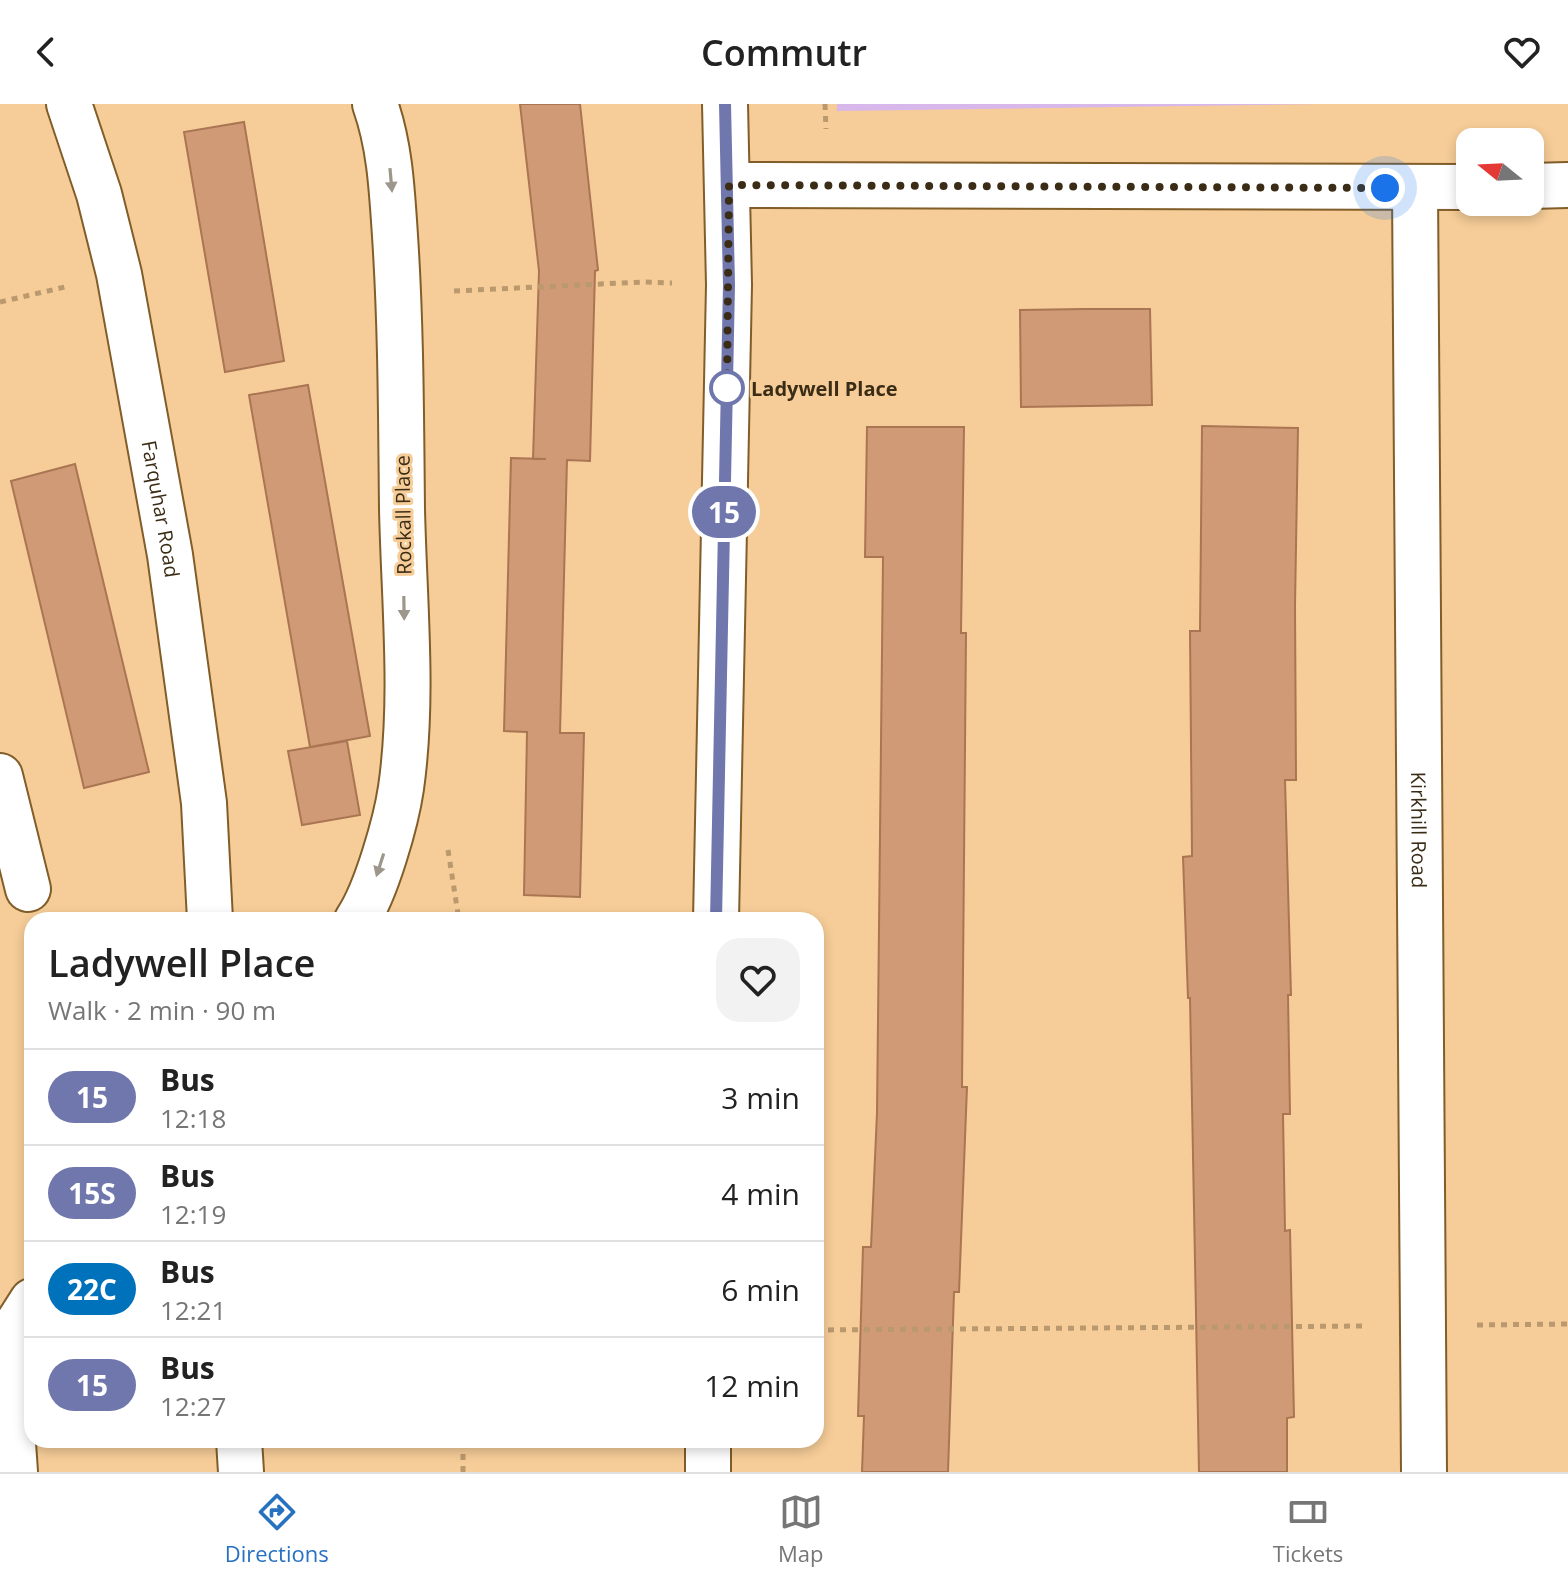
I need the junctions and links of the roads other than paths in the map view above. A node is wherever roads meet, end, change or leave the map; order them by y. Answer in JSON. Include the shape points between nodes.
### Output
{"nodes":[{"id":1,"x":69,"y":104,"type":"edge"},
{"id":2,"x":375,"y":104,"type":"edge"},
{"id":3,"x":725,"y":104,"type":"edge"},
{"id":4,"x":729,"y":185,"type":"junction"},
{"id":5,"x":1568,"y":185,"type":"edge"},
{"id":6,"x":1544,"y":186,"type":"edge"},
{"id":7,"x":1456,"y":187,"type":"edge"},
{"id":8,"x":1415,"y":188,"type":"junction"},
{"id":9,"x":0,"y":776,"type":"edge"},
{"id":10,"x":28,"y":889,"type":"dead end"},
{"id":11,"x":210,"y":912,"type":"edge"},
{"id":12,"x":363,"y":912,"type":"edge"},
{"id":13,"x":716,"y":912,"type":"edge"},
{"id":14,"x":24,"y":1314,"type":"edge"},
{"id":15,"x":240,"y":1448,"type":"edge"},
{"id":16,"x":708,"y":1448,"type":"edge"},
{"id":17,"x":15,"y":1472,"type":"edge"},
{"id":18,"x":241,"y":1472,"type":"edge"},
{"id":19,"x":708,"y":1472,"type":"edge"},
{"id":20,"x":1424,"y":1472,"type":"edge"}],
"edges":[{"from":1,"to":11,"type":"street","name":"Farquhar Road","via":[[119,274],[170,555],[204,803]]},
{"from":2,"to":12,"type":"street","name":"Rockall Place","one_way":true,"via":[[391,172],[399,293],[407,713],[401,789]]},
{"from":3,"to":4,"type":"street"},
{"from":4,"to":8,"type":"street"},
{"from":4,"to":13,"type":"street"},
{"from":5,"to":6,"type":"street"},
{"from":7,"to":8,"type":"street"},
{"from":8,"to":20,"type":"street","name":"Kirkhill Road"},
{"from":9,"to":10,"type":"street"},
{"from":14,"to":17,"type":"street","via":[[7,1357]]},
{"from":15,"to":18,"type":"street"},
{"from":16,"to":19,"type":"street"}]}
